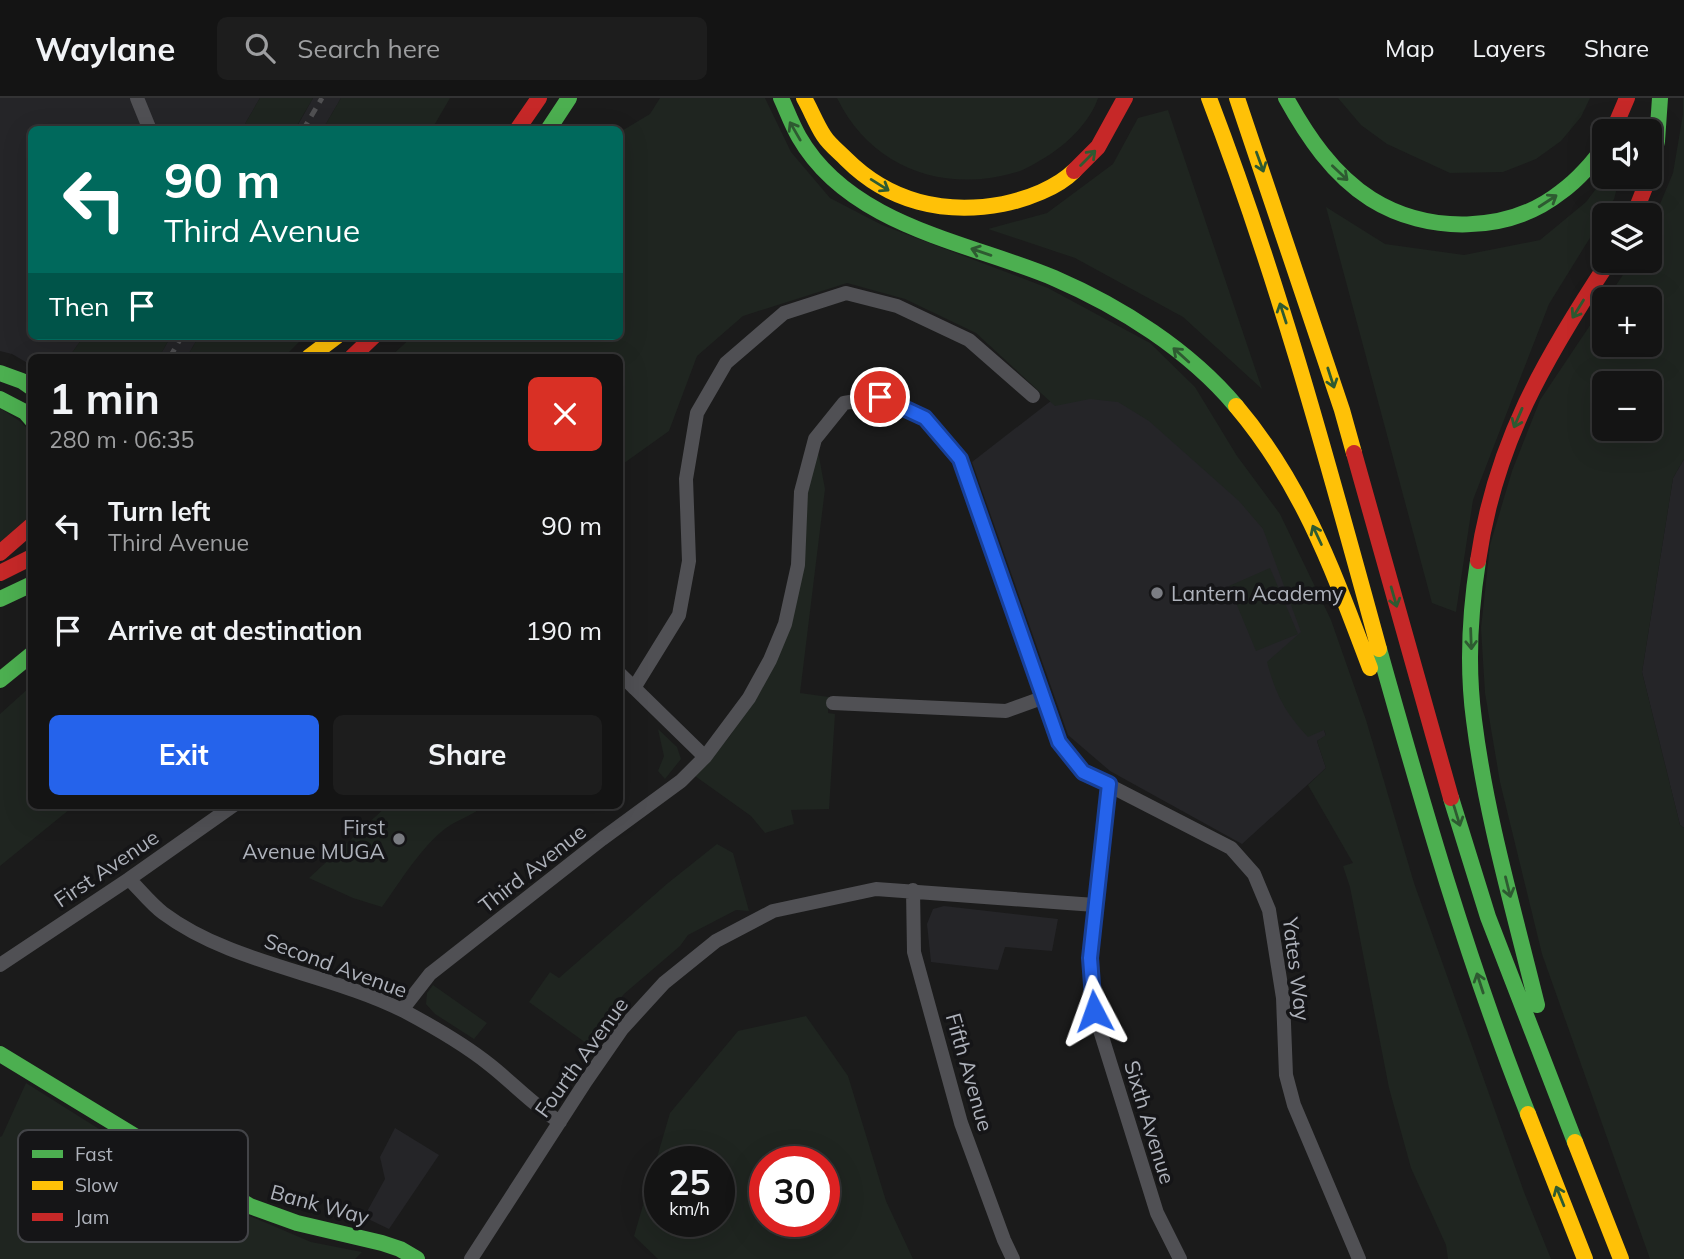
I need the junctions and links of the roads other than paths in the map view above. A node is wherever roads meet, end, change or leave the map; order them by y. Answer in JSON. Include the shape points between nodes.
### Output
{"nodes":[{"id":1,"x":137,"y":98,"type":"edge"},
{"id":2,"x":539,"y":98,"type":"edge"},
{"id":3,"x":569,"y":98,"type":"edge"},
{"id":4,"x":782,"y":98,"type":"edge"},
{"id":5,"x":804,"y":98,"type":"edge"},
{"id":6,"x":1125,"y":98,"type":"edge"},
{"id":7,"x":1209,"y":98,"type":"edge"},
{"id":8,"x":1237,"y":98,"type":"edge"},
{"id":9,"x":1286,"y":98,"type":"edge"},
{"id":10,"x":1627,"y":98,"type":"edge"},
{"id":11,"x":1660,"y":98,"type":"edge"},
{"id":12,"x":1618,"y":119,"type":"edge"},
{"id":13,"x":1659,"y":119,"type":"edge"},
{"id":14,"x":148,"y":126,"type":"edge"},
{"id":15,"x":520,"y":126,"type":"edge"},
{"id":16,"x":551,"y":126,"type":"edge"},
{"id":17,"x":1592,"y":165,"type":"edge"},
{"id":18,"x":1601,"y":273,"type":"edge"},
{"id":19,"x":332,"y":340,"type":"edge"},
{"id":20,"x":344,"y":340,"type":"edge"},
{"id":21,"x":370,"y":340,"type":"edge"},
{"id":22,"x":313,"y":354,"type":"edge"},
{"id":23,"x":329,"y":354,"type":"edge"},
{"id":24,"x":355,"y":354,"type":"edge"},
{"id":25,"x":0,"y":373,"type":"edge"},
{"id":26,"x":28,"y":385,"type":"edge"},
{"id":27,"x":1033,"y":396,"type":"dead end"},
{"id":28,"x":0,"y":399,"type":"edge"},
{"id":29,"x":28,"y":416,"type":"edge"},
{"id":30,"x":28,"y":528,"type":"edge"},
{"id":31,"x":0,"y":553,"type":"edge"},
{"id":32,"x":28,"y":559,"type":"edge"},
{"id":33,"x":0,"y":573,"type":"edge"},
{"id":34,"x":28,"y":586,"type":"edge"},
{"id":35,"x":0,"y":599,"type":"edge"},
{"id":36,"x":28,"y":657,"type":"edge"},
{"id":37,"x":623,"y":677,"type":"edge"},
{"id":38,"x":0,"y":680,"type":"edge"},
{"id":39,"x":634,"y":688,"type":"junction"},
{"id":40,"x":1042,"y":698,"type":"junction"},
{"id":41,"x":833,"y":703,"type":"dead end"},
{"id":42,"x":1409,"y":756,"type":"junction"},
{"id":43,"x":705,"y":757,"type":"junction"},
{"id":44,"x":1083,"y":772,"type":"joint"},
{"id":45,"x":1109,"y":784,"type":"junction"},
{"id":46,"x":228,"y":809,"type":"edge"},
{"id":47,"x":130,"y":879,"type":"junction"},
{"id":48,"x":913,"y":890,"type":"junction"},
{"id":49,"x":1095,"y":905,"type":"junction"},
{"id":50,"x":0,"y":965,"type":"edge"},
{"id":51,"x":402,"y":1010,"type":"junction"},
{"id":52,"x":0,"y":1054,"type":"edge"},
{"id":53,"x":560,"y":1122,"type":"junction"},
{"id":54,"x":1569,"y":1129,"type":"junction"},
{"id":55,"x":125,"y":1130,"type":"edge"},
{"id":56,"x":248,"y":1205,"type":"edge"},
{"id":57,"x":417,"y":1259,"type":"edge"},
{"id":58,"x":471,"y":1259,"type":"edge"},
{"id":59,"x":1013,"y":1259,"type":"edge"},
{"id":60,"x":1180,"y":1259,"type":"edge"},
{"id":61,"x":1359,"y":1259,"type":"edge"},
{"id":62,"x":1585,"y":1259,"type":"edge"},
{"id":63,"x":1621,"y":1259,"type":"edge"}],
"edges":[{"from":1,"to":14,"type":"street"},
{"from":2,"to":15,"type":"main road"},
{"from":3,"to":16,"type":"main road"},
{"from":42,"to":4,"type":"main road","one_way":true,"via":[[1304,506],[1232,400],[1168,343],[1094,296],[925,232],[852,195],[826,174],[793,130]]},
{"from":5,"to":6,"type":"main road","one_way":true,"via":[[825,138],[881,188],[926,205],[975,209],[1018,201],[1065,180],[1098,147]]},
{"from":42,"to":7,"type":"main road","one_way":true,"via":[[1310,397]]},
{"from":8,"to":54,"type":"main road","one_way":true,"via":[[1342,410],[1433,740],[1488,917]]},
{"from":9,"to":17,"type":"main road","one_way":true,"via":[[1339,173],[1373,200],[1435,225],[1475,225],[1524,214],[1572,185]]},
{"from":10,"to":12,"type":"main road"},
{"from":11,"to":13,"type":"main road"},
{"from":18,"to":54,"type":"main road","one_way":true,"via":[[1548,357],[1498,467],[1480,534],[1470,624],[1476,732],[1504,872]]},
{"from":19,"to":22,"type":"main road"},
{"from":20,"to":23,"type":"main road"},
{"from":21,"to":24,"type":"main road"},
{"from":25,"to":26,"type":"main road"},
{"from":27,"to":39,"type":"street","via":[[969,340],[897,306],[846,293],[784,313],[726,363],[697,413],[686,479],[690,561],[679,615]]},
{"from":28,"to":29,"type":"main road"},
{"from":30,"to":31,"type":"main road"},
{"from":32,"to":33,"type":"main road"},
{"from":34,"to":35,"type":"main road"},
{"from":36,"to":38,"type":"main road"},
{"from":37,"to":39,"type":"street"},
{"from":39,"to":43,"type":"street"},
{"from":40,"to":41,"type":"street","via":[[1006,711]]},
{"from":40,"to":43,"type":"street","name":"Third Avenue","via":[[960,459],[925,418],[880,397],[844,403],[815,439],[801,492],[798,565],[785,624],[749,698]]},
{"from":40,"to":44,"type":"street","name":"Third Avenue","via":[[1059,742]]},
{"from":62,"to":42,"type":"main road","one_way":true,"via":[[1505,1058]]},
{"from":43,"to":51,"type":"street","name":"Third Avenue","via":[[681,781],[430,974]]},
{"from":44,"to":45,"type":"street","name":"Yates Way"},
{"from":45,"to":49,"type":"street","name":"Sixth Avenue"},
{"from":45,"to":61,"type":"street","name":"Yates Way","via":[[1231,848],[1254,874],[1269,910],[1283,998],[1286,1075]]},
{"from":46,"to":47,"type":"street","name":"First Avenue"},
{"from":47,"to":50,"type":"street","name":"First Avenue"},
{"from":47,"to":51,"type":"street","name":"Second Avenue","via":[[162,912],[185,927],[237,952]]},
{"from":48,"to":49,"type":"street","name":"Fourth Avenue"},
{"from":48,"to":53,"type":"street","name":"Fourth Avenue","via":[[876,889],[773,911],[716,941],[664,983],[622,1030]]},
{"from":48,"to":59,"type":"street","name":"Fifth Avenue","via":[[914,952],[961,1123]]},
{"from":49,"to":60,"type":"street","name":"Sixth Avenue","via":[[1090,958],[1094,1011],[1157,1213]]},
{"from":51,"to":53,"type":"street","name":"Second Avenue","via":[[487,1062]]},
{"from":52,"to":55,"type":"main road","name":"Bank Way"},
{"from":53,"to":58,"type":"street","name":"Fourth Avenue"},
{"from":54,"to":63,"type":"main road"},
{"from":56,"to":57,"type":"main road","name":"Bank Way","via":[[272,1216],[385,1243]]}]}
